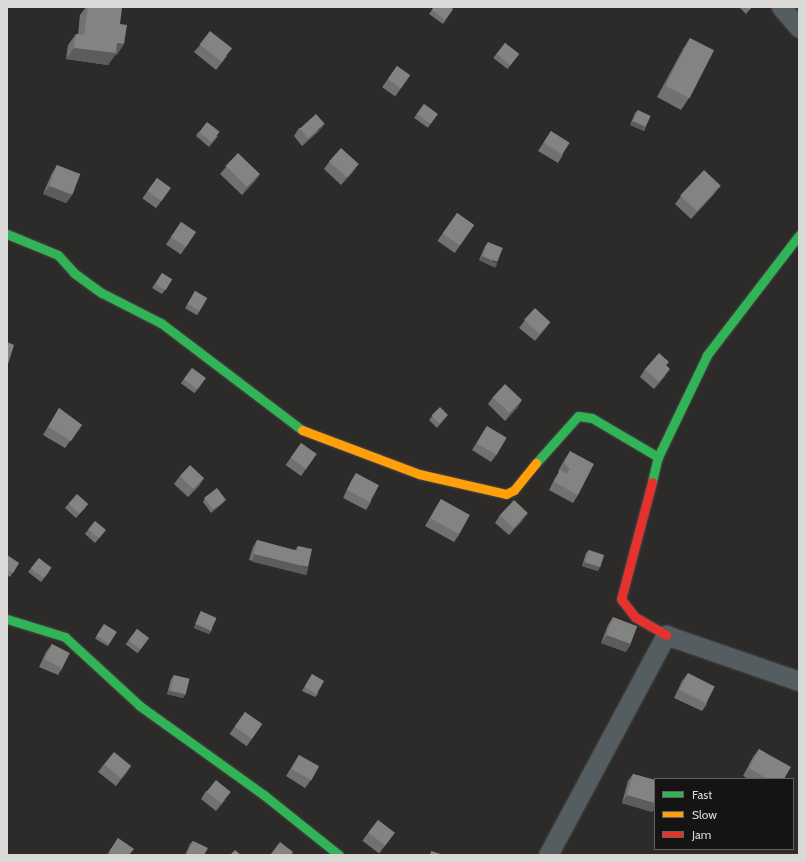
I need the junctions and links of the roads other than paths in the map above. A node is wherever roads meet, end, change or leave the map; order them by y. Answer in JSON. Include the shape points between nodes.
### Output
{"nodes":[{"id":1,"x":781,"y":7,"type":"edge"},
{"id":2,"x":799,"y":28,"type":"edge"},
{"id":3,"x":7,"y":234,"type":"edge"},
{"id":4,"x":799,"y":235,"type":"edge"},
{"id":5,"x":658,"y":457,"type":"junction"},
{"id":6,"x":7,"y":619,"type":"edge"},
{"id":7,"x":666,"y":635,"type":"junction"},
{"id":8,"x":799,"y":681,"type":"edge"},
{"id":9,"x":339,"y":855,"type":"edge"},
{"id":10,"x":548,"y":855,"type":"edge"}],
"edges":[{"from":1,"to":2,"type":"street"},
{"from":3,"to":5,"type":"street","via":[[58,255],[74,273],[102,293],[161,323],[297,428],[367,457],[419,474],[506,494],[514,490],[559,433],[578,416],[592,418]]},
{"from":4,"to":5,"type":"street","via":[[707,355]]},
{"from":5,"to":7,"type":"street","via":[[622,599],[635,617]]},
{"from":6,"to":9,"type":"street","via":[[65,638],[146,711],[264,795]]},
{"from":7,"to":8,"type":"street"},
{"from":7,"to":10,"type":"street"}]}
